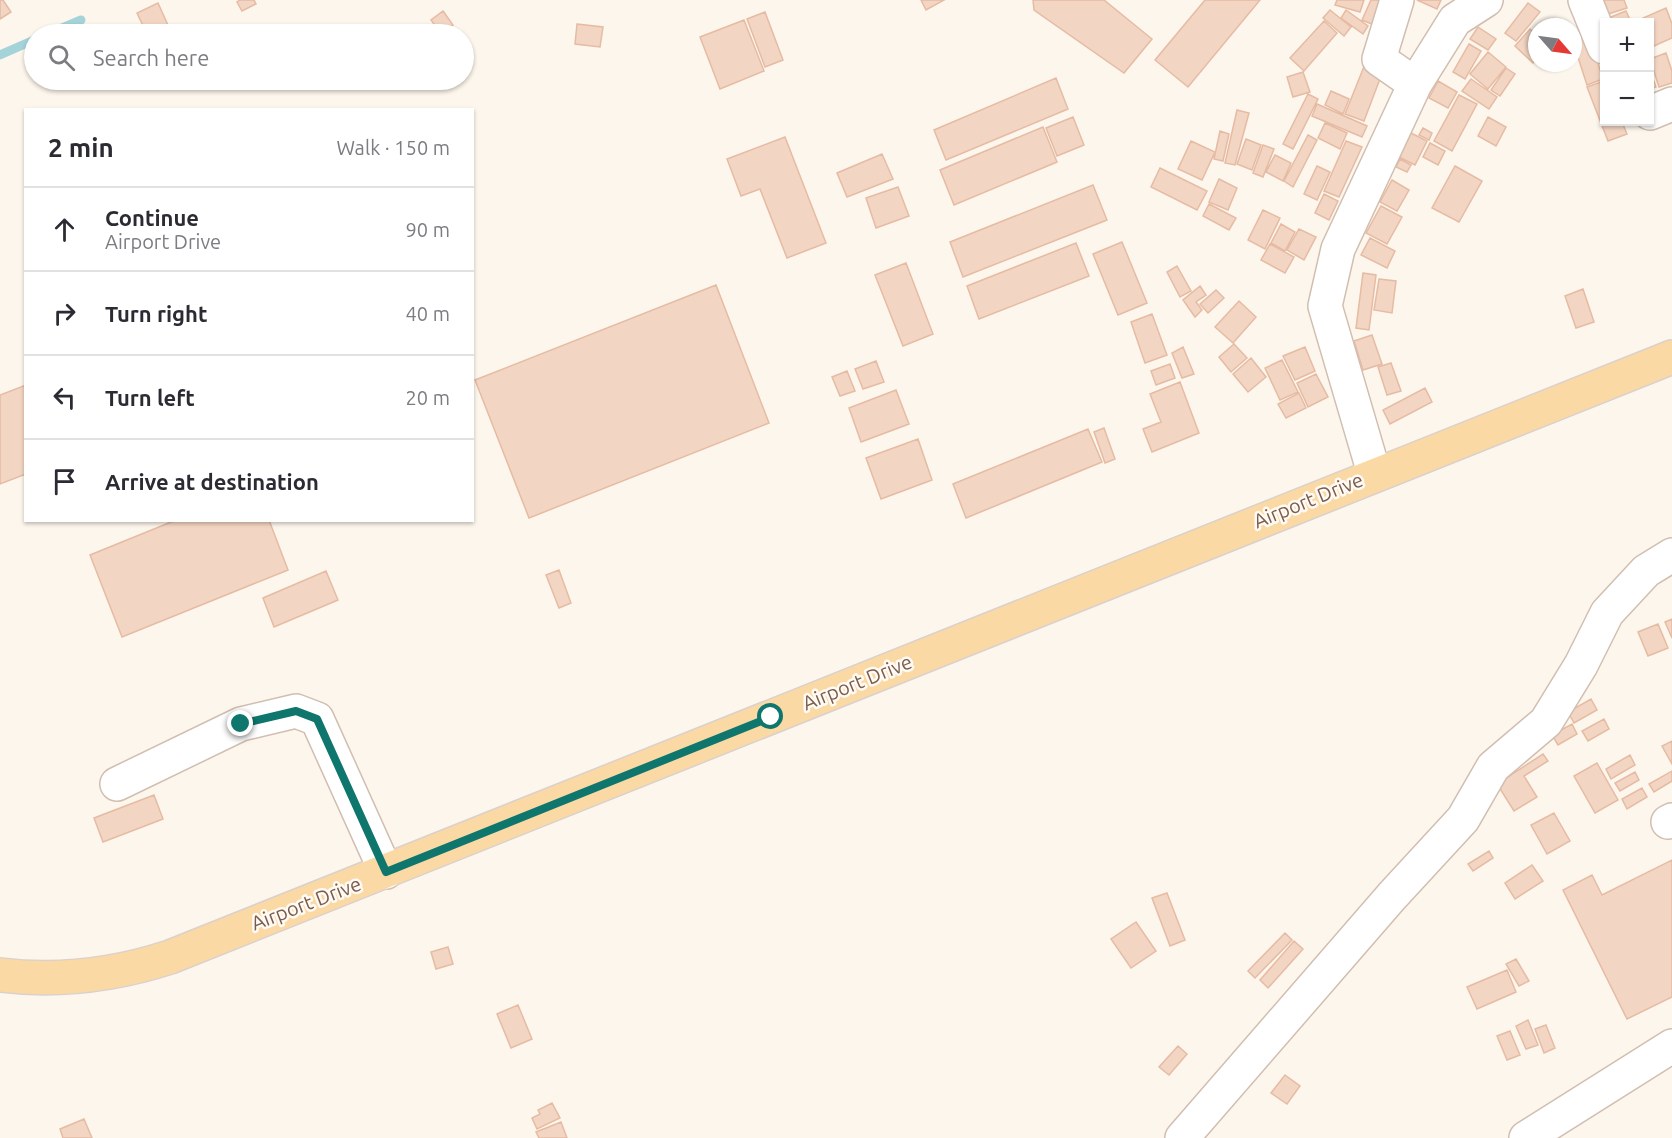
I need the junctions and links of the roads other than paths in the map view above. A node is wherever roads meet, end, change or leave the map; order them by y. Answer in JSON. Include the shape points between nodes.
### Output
{"nodes":[{"id":1,"x":1397,"y":0,"type":"edge"},
{"id":2,"x":1486,"y":0,"type":"edge"},
{"id":3,"x":1586,"y":0,"type":"edge"},
{"id":4,"x":1600,"y":35,"type":"edge"},
{"id":5,"x":1415,"y":84,"type":"junction"},
{"id":6,"x":1672,"y":104,"type":"edge"},
{"id":7,"x":1654,"y":111,"type":"edge"},
{"id":8,"x":1672,"y":357,"type":"edge"},
{"id":9,"x":1374,"y":473,"type":"junction"},
{"id":10,"x":1672,"y":555,"type":"edge"},
{"id":11,"x":117,"y":784,"type":"dead end"},
{"id":12,"x":386,"y":872,"type":"junction"},
{"id":13,"x":0,"y":975,"type":"edge"},
{"id":14,"x":1672,"y":1046,"type":"edge"},
{"id":15,"x":1182,"y":1138,"type":"edge"},
{"id":16,"x":1526,"y":1138,"type":"edge"}],
"edges":[{"from":1,"to":5,"type":"street","via":[[1379,59]]},
{"from":2,"to":5,"type":"street","via":[[1455,20]]},
{"from":3,"to":4,"type":"street"},
{"from":5,"to":9,"type":"street","via":[[1338,249],[1325,306]]},
{"from":6,"to":7,"type":"street"},
{"from":8,"to":9,"type":"main road","name":"Airport Drive"},
{"from":9,"to":12,"type":"main road","name":"Airport Drive"},
{"from":10,"to":15,"type":"street","via":[[1646,571],[1607,614],[1546,722],[1493,767],[1463,819],[1384,904]]},
{"from":11,"to":12,"type":"street","via":[[241,724],[296,711],[317,719]]},
{"from":12,"to":13,"type":"main road","name":"Airport Drive","via":[[135,968],[39,979]]},
{"from":14,"to":16,"type":"street"}]}
